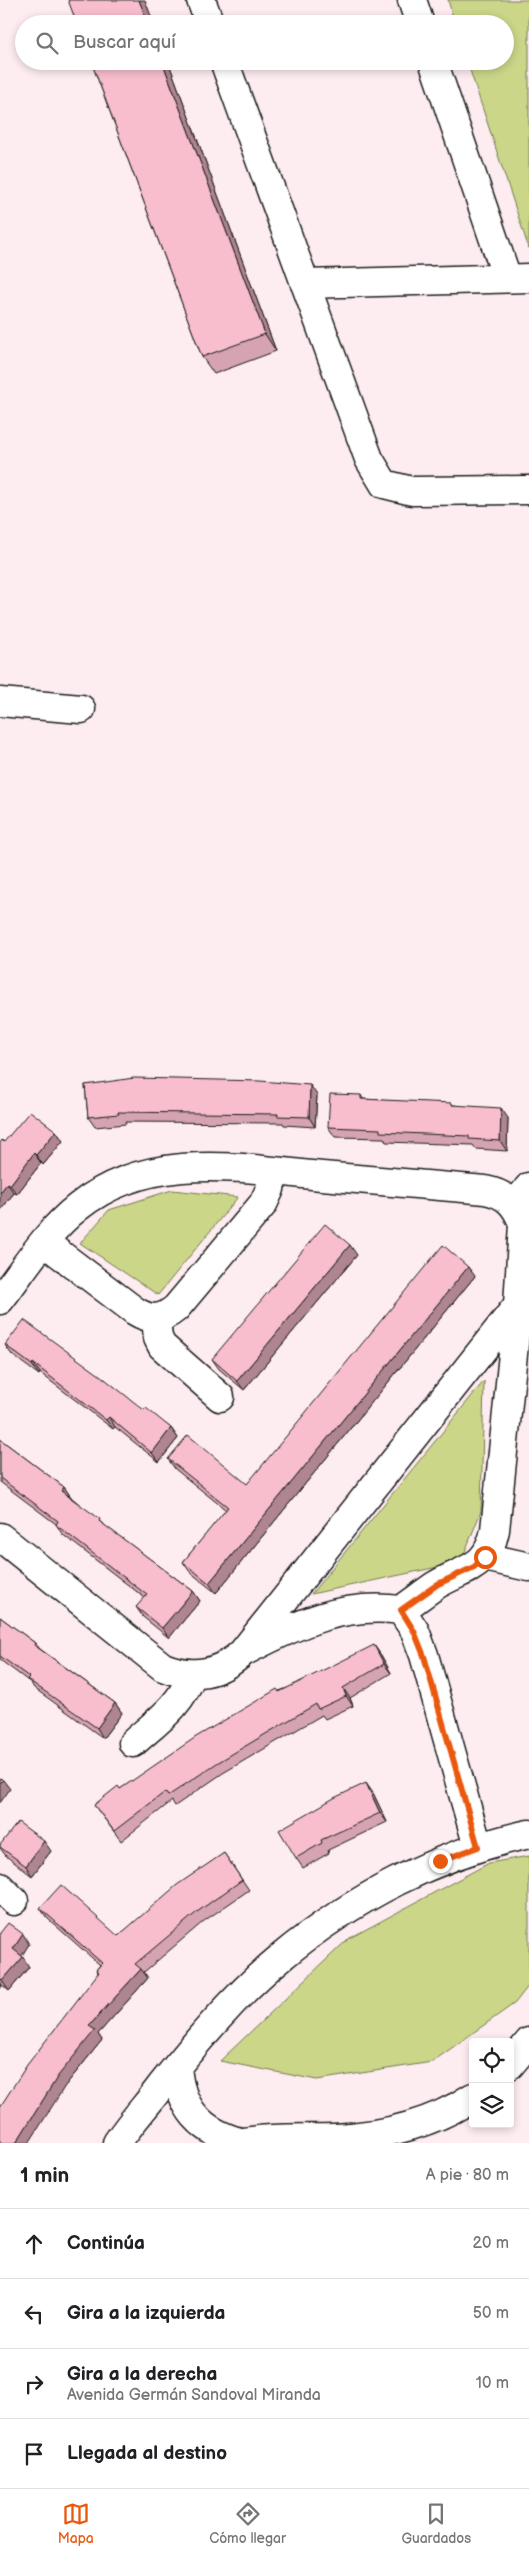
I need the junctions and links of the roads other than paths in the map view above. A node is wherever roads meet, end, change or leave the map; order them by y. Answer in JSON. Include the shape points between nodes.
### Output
{"nodes":[{"id":1,"x":201,"y":0,"type":"edge"},
{"id":2,"x":412,"y":0,"type":"edge"},
{"id":3,"x":207,"y":15,"type":"edge"},
{"id":4,"x":417,"y":15,"type":"edge"},
{"id":5,"x":227,"y":70,"type":"edge"},
{"id":6,"x":437,"y":70,"type":"edge"},
{"id":7,"x":518,"y":278,"type":"edge"},
{"id":8,"x":305,"y":284,"type":"junction"},
{"id":9,"x":529,"y":490,"type":"edge"},
{"id":10,"x":0,"y":702,"type":"edge"},
{"id":11,"x":81,"y":709,"type":"dead end"},
{"id":12,"x":272,"y":1171,"type":"junction"},
{"id":13,"x":521,"y":1195,"type":"edge"},
{"id":14,"x":44,"y":1242,"type":"junction"},
{"id":15,"x":0,"y":1300,"type":"edge"},
{"id":16,"x":518,"y":1305,"type":"junction"},
{"id":17,"x":156,"y":1319,"type":"junction"},
{"id":18,"x":468,"y":1367,"type":"junction"},
{"id":19,"x":509,"y":1390,"type":"junction"},
{"id":20,"x":220,"y":1397,"type":"dead end"},
{"id":21,"x":0,"y":1537,"type":"edge"},
{"id":22,"x":485,"y":1557,"type":"junction"},
{"id":23,"x":529,"y":1567,"type":"edge"},
{"id":24,"x":293,"y":1589,"type":"junction"},
{"id":25,"x":401,"y":1610,"type":"junction"},
{"id":26,"x":313,"y":1619,"type":"junction"},
{"id":27,"x":243,"y":1652,"type":"junction"},
{"id":28,"x":192,"y":1674,"type":"junction"},
{"id":29,"x":133,"y":1743,"type":"dead end"},
{"id":30,"x":529,"y":1834,"type":"edge"},
{"id":31,"x":478,"y":1847,"type":"junction"},
{"id":32,"x":529,"y":2042,"type":"edge"},
{"id":33,"x":514,"y":2060,"type":"edge"},
{"id":34,"x":177,"y":2066,"type":"junction"},
{"id":35,"x":469,"y":2099,"type":"edge"},
{"id":36,"x":117,"y":2143,"type":"edge"},
{"id":37,"x":239,"y":2143,"type":"edge"}],
"edges":[{"from":1,"to":3,"type":"street"},
{"from":2,"to":4,"type":"street"},
{"from":5,"to":8,"type":"street"},
{"from":6,"to":7,"type":"street"},
{"from":7,"to":8,"type":"street"},
{"from":8,"to":9,"type":"street","via":[[369,460],[384,484],[412,491]]},
{"from":10,"to":11,"type":"street"},
{"from":12,"to":13,"type":"street"},
{"from":12,"to":14,"type":"street","via":[[197,1167],[148,1173],[122,1181],[78,1207]]},
{"from":12,"to":17,"type":"street","via":[[270,1189],[263,1204],[176,1308]]},
{"from":13,"to":16,"type":"street"},
{"from":14,"to":15,"type":"street"},
{"from":14,"to":17,"type":"street","via":[[136,1311]]},
{"from":16,"to":18,"type":"street"},
{"from":16,"to":19,"type":"street"},
{"from":17,"to":20,"type":"street","via":[[162,1346]]},
{"from":18,"to":19,"type":"street","via":[[481,1367],[492,1372],[503,1379]]},
{"from":18,"to":24,"type":"street"},
{"from":19,"to":22,"type":"street","via":[[495,1530]]},
{"from":21,"to":28,"type":"street","via":[[151,1659],[177,1673]]},
{"from":22,"to":23,"type":"street"},
{"from":22,"to":25,"type":"street","via":[[474,1567],[438,1584]]},
{"from":24,"to":26,"type":"street","via":[[296,1605]]},
{"from":24,"to":27,"type":"street"},
{"from":25,"to":26,"type":"street","via":[[365,1607]]},
{"from":25,"to":31,"type":"street","via":[[424,1656]]},
{"from":26,"to":27,"type":"street"},
{"from":27,"to":28,"type":"street","via":[[220,1669]]},
{"from":28,"to":29,"type":"street","via":[[187,1690],[177,1704]]},
{"from":30,"to":31,"type":"street"},
{"from":31,"to":34,"type":"street","via":[[404,1879],[317,1930],[279,1958],[245,1990]]},
{"from":32,"to":33,"type":"street"},
{"from":34,"to":36,"type":"street"},
{"from":34,"to":37,"type":"street","via":[[180,2089],[190,2111],[212,2132]]},
{"from":35,"to":37,"type":"street","via":[[444,2113],[387,2131],[332,2138],[279,2137]]}]}
